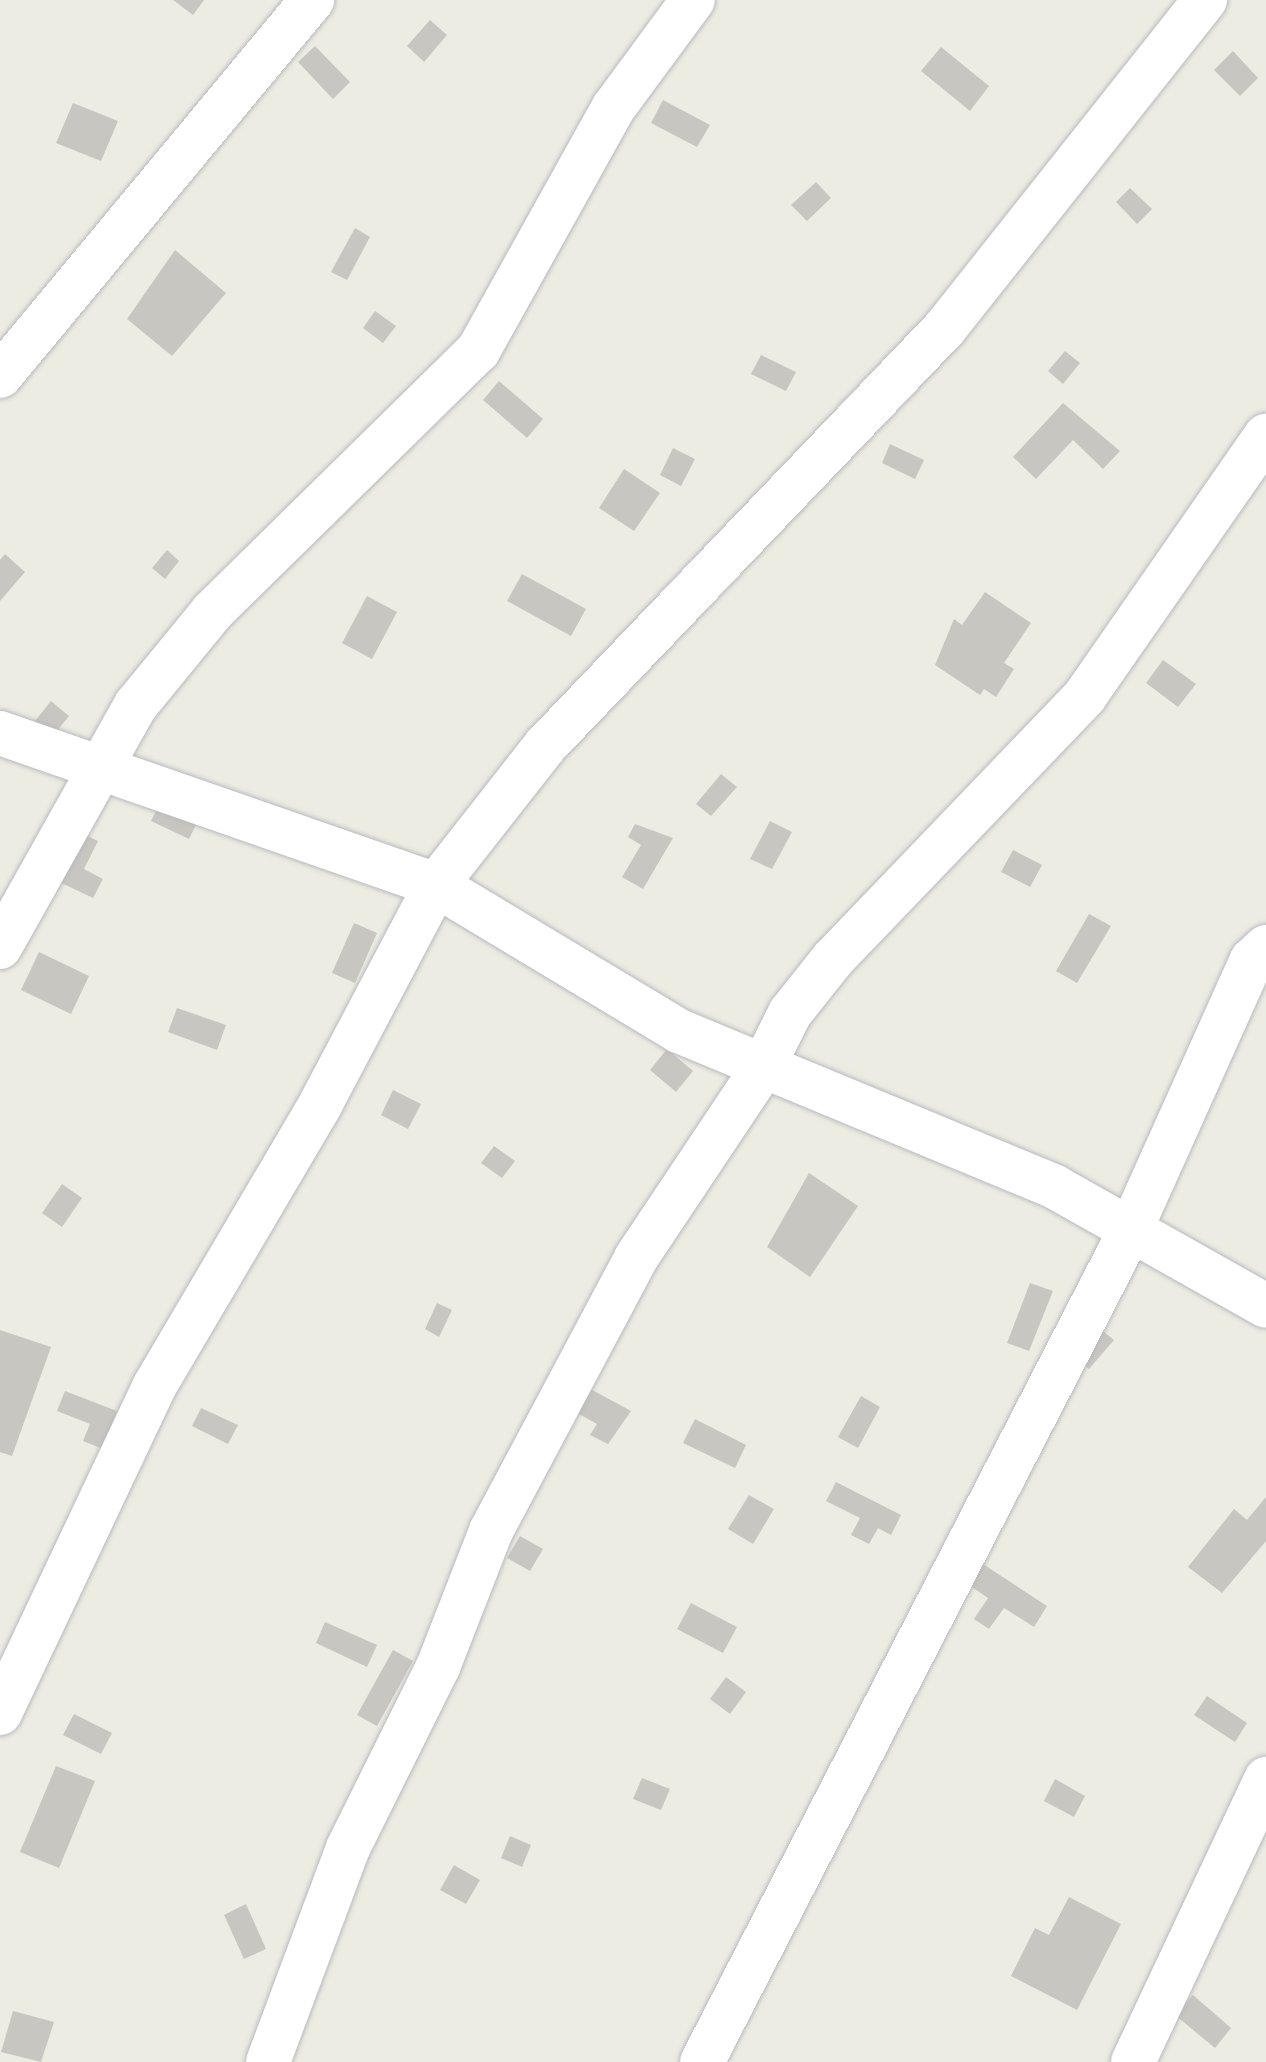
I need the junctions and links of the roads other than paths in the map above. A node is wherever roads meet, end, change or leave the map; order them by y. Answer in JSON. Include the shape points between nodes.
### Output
{"nodes":[{"id":1,"x":312,"y":0,"type":"edge"},
{"id":2,"x":693,"y":0,"type":"edge"},
{"id":3,"x":1205,"y":0,"type":"edge"},
{"id":4,"x":0,"y":376,"type":"edge"},
{"id":5,"x":1266,"y":436,"type":"edge"},
{"id":6,"x":0,"y":733,"type":"edge"},
{"id":7,"x":100,"y":765,"type":"junction"},
{"id":8,"x":436,"y":885,"type":"junction"},
{"id":9,"x":0,"y":947,"type":"edge"},
{"id":10,"x":1266,"y":947,"type":"edge"},
{"id":11,"x":762,"y":1069,"type":"junction"},
{"id":12,"x":1130,"y":1231,"type":"junction"},
{"id":13,"x":1266,"y":1306,"type":"edge"},
{"id":14,"x":0,"y":1713,"type":"edge"},
{"id":15,"x":1266,"y":1779,"type":"edge"},
{"id":16,"x":268,"y":2062,"type":"edge"},
{"id":17,"x":702,"y":2062,"type":"edge"},
{"id":18,"x":1133,"y":2062,"type":"edge"}],
"edges":[{"from":1,"to":4,"type":"street"},
{"from":2,"to":7,"type":"street","via":[[614,107],[478,351],[212,612],[136,705]]},
{"from":3,"to":8,"type":"street","via":[[945,328],[545,746]]},
{"from":5,"to":11,"type":"street","via":[[1085,696],[833,959],[790,1013]]},
{"from":6,"to":7,"type":"street"},
{"from":7,"to":8,"type":"street"},
{"from":7,"to":9,"type":"street"},
{"from":8,"to":11,"type":"street","via":[[679,1031]]},
{"from":8,"to":14,"type":"street","via":[[321,1103],[154,1387]]},
{"from":10,"to":12,"type":"street","via":[[1252,960],[1215,1036]]},
{"from":11,"to":12,"type":"street","via":[[1055,1187]]},
{"from":11,"to":16,"type":"street","via":[[681,1185],[553,1404],[491,1531],[438,1667],[348,1848]]},
{"from":12,"to":13,"type":"street"},
{"from":12,"to":17,"type":"street"},
{"from":15,"to":18,"type":"street"}]}
